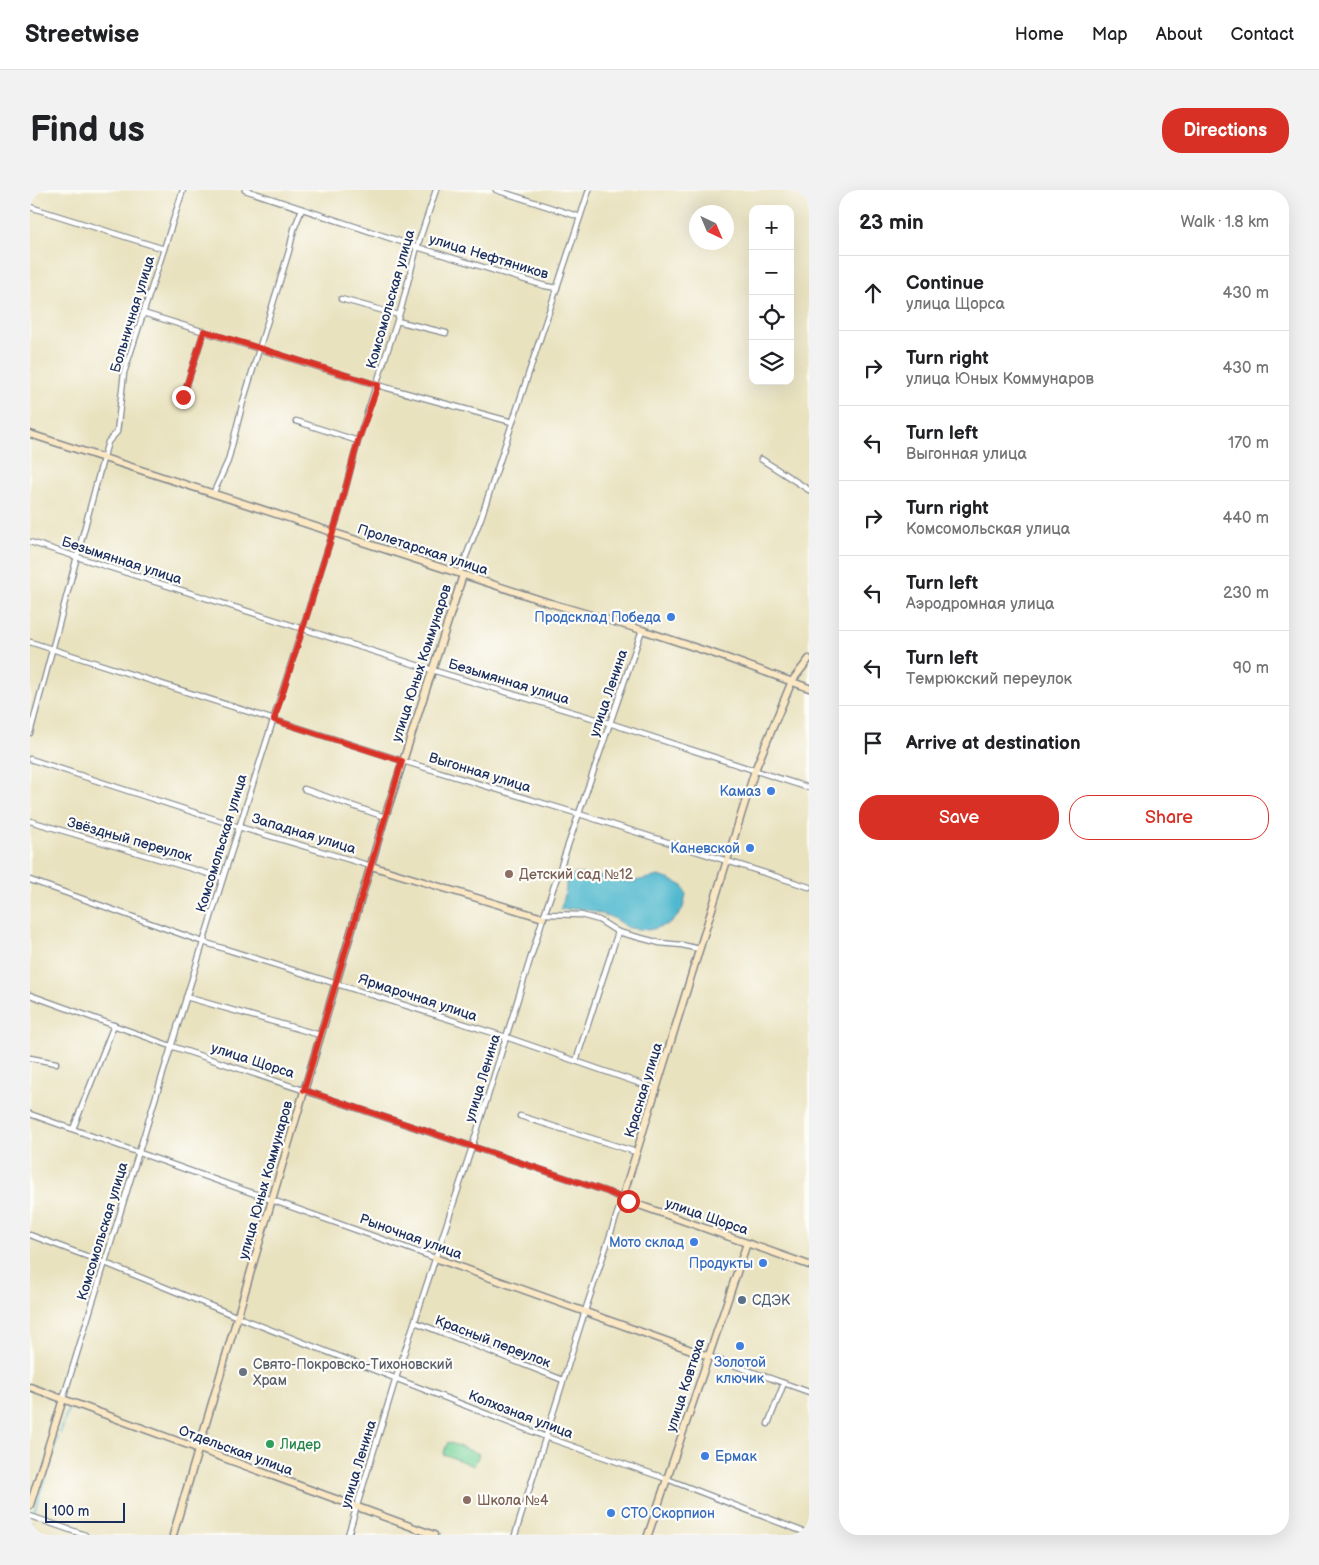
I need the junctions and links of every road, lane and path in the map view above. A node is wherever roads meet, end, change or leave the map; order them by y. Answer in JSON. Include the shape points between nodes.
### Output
{"nodes":[{"id":1,"x":183,"y":190,"type":"edge"},
{"id":2,"x":245,"y":190,"type":"edge"},
{"id":3,"x":436,"y":190,"type":"edge"},
{"id":4,"x":496,"y":190,"type":"edge"},
{"id":5,"x":589,"y":190,"type":"edge"},
{"id":6,"x":30,"y":207,"type":"edge"},
{"id":7,"x":302,"y":209,"type":"junction"},
{"id":8,"x":580,"y":217,"type":"junction"},
{"id":9,"x":418,"y":247,"type":"junction"},
{"id":10,"x":164,"y":248,"type":"junction"},
{"id":11,"x":557,"y":288,"type":"junction"},
{"id":12,"x":341,"y":299,"type":"dead end"},
{"id":13,"x":143,"y":313,"type":"junction"},
{"id":14,"x":399,"y":315,"type":"junction"},
{"id":15,"x":397,"y":322,"type":"junction"},
{"id":16,"x":204,"y":331,"type":"junction"},
{"id":17,"x":446,"y":333,"type":"dead end"},
{"id":18,"x":260,"y":348,"type":"junction"},
{"id":19,"x":378,"y":385,"type":"junction"},
{"id":20,"x":183,"y":397,"type":"dead end"},
{"id":21,"x":296,"y":420,"type":"dead end"},
{"id":22,"x":512,"y":422,"type":"junction"},
{"id":23,"x":30,"y":434,"type":"edge"},
{"id":24,"x":358,"y":441,"type":"junction"},
{"id":25,"x":103,"y":458,"type":"junction"},
{"id":26,"x":761,"y":459,"type":"dead end"},
{"id":27,"x":809,"y":490,"type":"edge"},
{"id":28,"x":213,"y":494,"type":"junction"},
{"id":29,"x":331,"y":532,"type":"junction"},
{"id":30,"x":30,"y":542,"type":"edge"},
{"id":31,"x":76,"y":557,"type":"junction"},
{"id":32,"x":461,"y":574,"type":"junction"},
{"id":33,"x":301,"y":628,"type":"junction"},
{"id":34,"x":642,"y":630,"type":"junction"},
{"id":35,"x":30,"y":642,"type":"edge"},
{"id":36,"x":52,"y":649,"type":"junction"},
{"id":37,"x":809,"y":659,"type":"edge"},
{"id":38,"x":432,"y":670,"type":"junction"},
{"id":39,"x":792,"y":681,"type":"junction"},
{"id":40,"x":809,"y":688,"type":"edge"},
{"id":41,"x":274,"y":720,"type":"junction"},
{"id":42,"x":609,"y":723,"type":"junction"},
{"id":43,"x":30,"y":733,"type":"edge"},
{"id":44,"x":30,"y":760,"type":"edge"},
{"id":45,"x":402,"y":761,"type":"junction"},
{"id":46,"x":755,"y":770,"type":"junction"},
{"id":47,"x":809,"y":788,"type":"edge"},
{"id":48,"x":304,"y":789,"type":"dead end"},
{"id":49,"x":580,"y":814,"type":"junction"},
{"id":50,"x":385,"y":817,"type":"junction"},
{"id":51,"x":30,"y":821,"type":"edge"},
{"id":52,"x":239,"y":827,"type":"junction"},
{"id":53,"x":726,"y":860,"type":"junction"},
{"id":54,"x":371,"y":866,"type":"junction"},
{"id":55,"x":223,"y":878,"type":"junction"},
{"id":56,"x":30,"y":880,"type":"edge"},
{"id":57,"x":809,"y":888,"type":"edge"},
{"id":58,"x":543,"y":916,"type":"junction"},
{"id":59,"x":618,"y":932,"type":"junction"},
{"id":60,"x":204,"y":942,"type":"junction"},
{"id":61,"x":699,"y":950,"type":"junction"},
{"id":62,"x":336,"y":983,"type":"junction"},
{"id":63,"x":30,"y":995,"type":"edge"},
{"id":64,"x":186,"y":997,"type":"junction"},
{"id":65,"x":114,"y":1025,"type":"junction"},
{"id":66,"x":320,"y":1035,"type":"junction"},
{"id":67,"x":506,"y":1037,"type":"junction"},
{"id":68,"x":171,"y":1046,"type":"junction"},
{"id":69,"x":30,"y":1058,"type":"edge"},
{"id":70,"x":576,"y":1061,"type":"junction"},
{"id":71,"x":56,"y":1063,"type":"dead end"},
{"id":72,"x":656,"y":1089,"type":"junction"},
{"id":73,"x":304,"y":1090,"type":"junction"},
{"id":74,"x":30,"y":1114,"type":"edge"},
{"id":75,"x":520,"y":1116,"type":"dead end"},
{"id":76,"x":73,"y":1129,"type":"junction"},
{"id":77,"x":472,"y":1147,"type":"junction"},
{"id":78,"x":139,"y":1152,"type":"junction"},
{"id":79,"x":636,"y":1152,"type":"junction"},
{"id":80,"x":622,"y":1199,"type":"junction"},
{"id":81,"x":272,"y":1200,"type":"junction"},
{"id":82,"x":30,"y":1235,"type":"edge"},
{"id":83,"x":747,"y":1243,"type":"junction"},
{"id":84,"x":435,"y":1258,"type":"junction"},
{"id":85,"x":106,"y":1263,"type":"junction"},
{"id":86,"x":809,"y":1265,"type":"edge"},
{"id":87,"x":585,"y":1311,"type":"junction"},
{"id":88,"x":238,"y":1317,"type":"junction"},
{"id":89,"x":414,"y":1322,"type":"junction"},
{"id":90,"x":708,"y":1356,"type":"junction"},
{"id":91,"x":396,"y":1378,"type":"junction"},
{"id":92,"x":563,"y":1380,"type":"junction"},
{"id":93,"x":784,"y":1383,"type":"junction"},
{"id":94,"x":30,"y":1388,"type":"edge"},
{"id":95,"x":809,"y":1392,"type":"edge"},
{"id":96,"x":63,"y":1399,"type":"junction"},
{"id":97,"x":768,"y":1424,"type":"dead end"},
{"id":98,"x":546,"y":1437,"type":"junction"},
{"id":99,"x":198,"y":1449,"type":"junction"},
{"id":100,"x":667,"y":1479,"type":"junction"},
{"id":101,"x":30,"y":1504,"type":"edge"},
{"id":102,"x":356,"y":1507,"type":"junction"},
{"id":103,"x":30,"y":1516,"type":"edge"},
{"id":104,"x":808,"y":1533,"type":"edge"},
{"id":105,"x":85,"y":1535,"type":"edge"},
{"id":106,"x":173,"y":1535,"type":"edge"},
{"id":107,"x":348,"y":1535,"type":"edge"},
{"id":108,"x":434,"y":1535,"type":"edge"},
{"id":109,"x":516,"y":1535,"type":"edge"},
{"id":110,"x":648,"y":1535,"type":"edge"}],
"edges":[{"from":1,"to":10,"type":"street","name":"Больничная улица"},
{"from":2,"to":7,"type":"street","name":"улица Нефтяников"},
{"from":3,"to":9,"type":"street","name":"Комсомольская улица"},
{"from":4,"to":8,"type":"street"},
{"from":5,"to":8,"type":"street","name":"улица Юных Коммунаров"},
{"from":6,"to":10,"type":"street"},
{"from":7,"to":9,"type":"street","name":"улица Нефтяников"},
{"from":7,"to":18,"type":"street"},
{"from":8,"to":11,"type":"street","name":"улица Юных Коммунаров"},
{"from":9,"to":11,"type":"street","name":"улица Нефтяников"},
{"from":9,"to":14,"type":"street","name":"Комсомольская улица"},
{"from":10,"to":13,"type":"street","name":"Больничная улица"},
{"from":11,"to":22,"type":"street","name":"улица Юных Коммунаров"},
{"from":12,"to":14,"type":"street"},
{"from":13,"to":16,"type":"street"},
{"from":13,"to":25,"type":"street","name":"Больничная улица","via":[[124,373],[117,432],[108,442]]},
{"from":14,"to":15,"type":"street","name":"Комсомольская улица"},
{"from":15,"to":17,"type":"street"},
{"from":15,"to":19,"type":"street","name":"Комсомольская улица"},
{"from":16,"to":18,"type":"street"},
{"from":16,"to":20,"type":"street"},
{"from":18,"to":19,"type":"street"},
{"from":18,"to":28,"type":"street","via":[[228,461]]},
{"from":19,"to":22,"type":"street"},
{"from":19,"to":24,"type":"street","name":"Комсомольская улица"},
{"from":21,"to":24,"type":"street"},
{"from":22,"to":32,"type":"street","name":"улица Юных Коммунаров"},
{"from":23,"to":25,"type":"street","name":"Пролетарская улица"},
{"from":24,"to":29,"type":"street","name":"Комсомольская улица"},
{"from":25,"to":28,"type":"street","name":"Пролетарская улица"},
{"from":25,"to":31,"type":"street","name":"Больничная улица"},
{"from":26,"to":27,"type":"street"},
{"from":28,"to":29,"type":"street","name":"Пролетарская улица"},
{"from":29,"to":32,"type":"street","name":"Пролетарская улица"},
{"from":29,"to":33,"type":"street","name":"Комсомольская улица"},
{"from":30,"to":31,"type":"street","name":"Безымянная улица"},
{"from":31,"to":33,"type":"street","name":"Безымянная улица"},
{"from":31,"to":36,"type":"street","name":"Больничная улица"},
{"from":32,"to":34,"type":"street","name":"Пролетарская улица"},
{"from":32,"to":38,"type":"street","name":"улица Юных Коммунаров"},
{"from":33,"to":38,"type":"street","name":"Безымянная улица"},
{"from":33,"to":41,"type":"street","name":"Комсомольская улица"},
{"from":34,"to":39,"type":"street","name":"Пролетарская улица"},
{"from":34,"to":42,"type":"street","name":"улица Ленина"},
{"from":35,"to":36,"type":"street","name":"Выгонная улица"},
{"from":36,"to":41,"type":"street","name":"Выгонная улица"},
{"from":36,"to":43,"type":"street","name":"Больничная улица"},
{"from":37,"to":39,"type":"street","name":"Красная улица"},
{"from":38,"to":42,"type":"street","name":"Безымянная улица"},
{"from":38,"to":45,"type":"street","name":"улица Юных Коммунаров"},
{"from":39,"to":40,"type":"street","name":"Пролетарская улица"},
{"from":39,"to":46,"type":"street","name":"Красная улица"},
{"from":41,"to":45,"type":"street","name":"Выгонная улица"},
{"from":41,"to":52,"type":"street","name":"Комсомольская улица"},
{"from":42,"to":46,"type":"street","name":"Безымянная улица"},
{"from":42,"to":49,"type":"street","name":"улица Ленина"},
{"from":44,"to":52,"type":"street","name":"Западная улица"},
{"from":45,"to":49,"type":"street","name":"Выгонная улица"},
{"from":45,"to":50,"type":"street","name":"улица Юных Коммунаров"},
{"from":46,"to":47,"type":"street","name":"Безымянная улица"},
{"from":46,"to":53,"type":"street","name":"Красная улица"},
{"from":48,"to":50,"type":"street"},
{"from":49,"to":53,"type":"street","name":"Выгонная улица"},
{"from":49,"to":58,"type":"street","name":"улица Ленина"},
{"from":50,"to":54,"type":"street","name":"улица Юных Коммунаров"},
{"from":51,"to":55,"type":"street","name":"Звёздный переулок"},
{"from":52,"to":54,"type":"street","name":"Западная улица"},
{"from":52,"to":55,"type":"street","name":"Комсомольская улица"},
{"from":53,"to":57,"type":"street","name":"Выгонная улица"},
{"from":53,"to":61,"type":"street","name":"Красная улица"},
{"from":54,"to":58,"type":"street","name":"Западная улица"},
{"from":54,"to":62,"type":"street","name":"улица Юных Коммунаров"},
{"from":55,"to":60,"type":"street","name":"Комсомольская улица"},
{"from":56,"to":60,"type":"street","name":"Ярмарочная улица"},
{"from":58,"to":59,"type":"street","via":[[581,916],[599,920]]},
{"from":58,"to":67,"type":"street","name":"улица Ленина"},
{"from":59,"to":61,"type":"street"},
{"from":59,"to":70,"type":"street"},
{"from":60,"to":62,"type":"street","name":"Ярмарочная улица"},
{"from":60,"to":64,"type":"street","name":"Комсомольская улица"},
{"from":61,"to":72,"type":"street","name":"Красная улица"},
{"from":62,"to":66,"type":"street","name":"улица Юных Коммунаров"},
{"from":62,"to":67,"type":"street","name":"Ярмарочная улица"},
{"from":63,"to":65,"type":"street","name":"улица Щорса"},
{"from":64,"to":66,"type":"street"},
{"from":64,"to":68,"type":"street","name":"Комсомольская улица"},
{"from":65,"to":68,"type":"street","name":"улица Щорса"},
{"from":65,"to":76,"type":"street"},
{"from":66,"to":73,"type":"street","name":"улица Юных Коммунаров"},
{"from":67,"to":70,"type":"street","name":"Ярмарочная улица"},
{"from":67,"to":77,"type":"street","name":"улица Ленина"},
{"from":68,"to":73,"type":"street","name":"улица Щорса"},
{"from":68,"to":78,"type":"street","name":"Комсомольская улица"},
{"from":69,"to":71,"type":"street"},
{"from":70,"to":72,"type":"street","name":"Ярмарочная улица"},
{"from":72,"to":79,"type":"street","name":"Красная улица"},
{"from":73,"to":77,"type":"street","name":"улица Щорса"},
{"from":73,"to":81,"type":"street","name":"улица Юных Коммунаров"},
{"from":74,"to":76,"type":"street","name":"Рыночная улица"},
{"from":75,"to":79,"type":"street"},
{"from":76,"to":78,"type":"street","name":"Рыночная улица"},
{"from":77,"to":80,"type":"street","name":"улица Щорса"},
{"from":77,"to":84,"type":"street","name":"улица Ленина"},
{"from":78,"to":81,"type":"street","name":"Рыночная улица"},
{"from":78,"to":85,"type":"street","name":"Комсомольская улица"},
{"from":79,"to":80,"type":"street","name":"Красная улица"},
{"from":80,"to":83,"type":"street","name":"улица Щорса"},
{"from":80,"to":87,"type":"street","name":"Красная улица"},
{"from":81,"to":84,"type":"street","name":"Рыночная улица"},
{"from":81,"to":88,"type":"street","name":"улица Юных Коммунаров"},
{"from":82,"to":85,"type":"street","name":"Колхозная улица"},
{"from":83,"to":86,"type":"street","name":"улица Щорса"},
{"from":83,"to":90,"type":"street","name":"улица Ковтюха"},
{"from":84,"to":87,"type":"street","name":"Рыночная улица"},
{"from":84,"to":89,"type":"street","name":"улица Ленина"},
{"from":85,"to":88,"type":"street","name":"Колхозная улица"},
{"from":85,"to":96,"type":"street","name":"Комсомольская улица"},
{"from":87,"to":90,"type":"street","name":"Рыночная улица"},
{"from":87,"to":92,"type":"street","name":"Красная улица"},
{"from":88,"to":91,"type":"street","name":"Колхозная улица"},
{"from":88,"to":99,"type":"street","name":"улица Юных Коммунаров"},
{"from":89,"to":91,"type":"street","name":"улица Ленина"},
{"from":89,"to":92,"type":"street","name":"Красный переулок"},
{"from":90,"to":93,"type":"street","name":"Рыночная улица"},
{"from":90,"to":100,"type":"street","name":"улица Ковтюха"},
{"from":91,"to":98,"type":"street","name":"Колхозная улица"},
{"from":91,"to":102,"type":"street","name":"улица Ленина"},
{"from":92,"to":98,"type":"street","name":"Красная улица"},
{"from":93,"to":95,"type":"street","name":"Рыночная улица"},
{"from":93,"to":97,"type":"street"},
{"from":94,"to":96,"type":"street","name":"Отдельская улица"},
{"from":96,"to":99,"type":"street","name":"Отдельская улица"},
{"from":96,"to":101,"type":"street","name":"Комсомольская улица"},
{"from":98,"to":100,"type":"street","name":"Колхозная улица"},
{"from":98,"to":109,"type":"street","name":"Красная улица"},
{"from":99,"to":102,"type":"street","name":"Отдельская улица"},
{"from":99,"to":106,"type":"street","name":"улица Юных Коммунаров"},
{"from":100,"to":104,"type":"street","name":"Колхозная улица"},
{"from":100,"to":110,"type":"street","name":"улица Ковтюха"},
{"from":102,"to":107,"type":"street","name":"улица Ленина"},
{"from":102,"to":108,"type":"street","name":"Отдельская улица"},
{"from":103,"to":105,"type":"street"}]}
